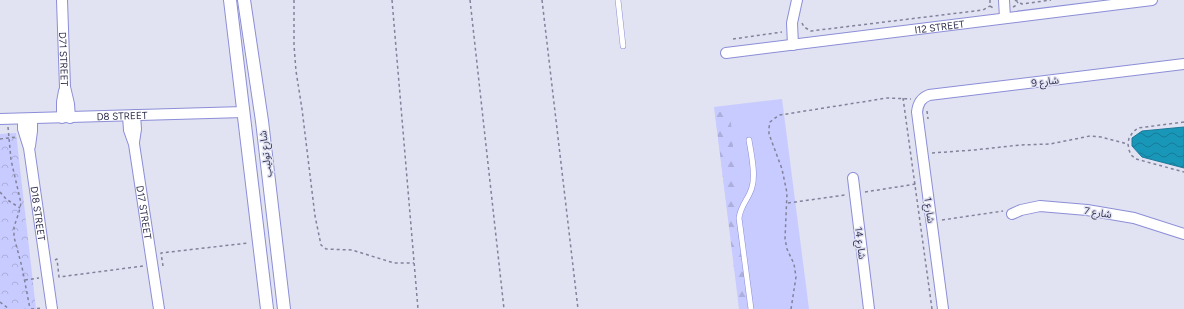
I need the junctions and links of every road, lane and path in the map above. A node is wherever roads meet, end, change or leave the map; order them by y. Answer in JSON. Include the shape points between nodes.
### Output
{"nodes":[{"id":1,"x":62,"y":0,"type":"edge"},
{"id":2,"x":230,"y":0,"type":"edge"},
{"id":3,"x":244,"y":0,"type":"edge"},
{"id":4,"x":294,"y":0,"type":"edge"},
{"id":5,"x":392,"y":0,"type":"edge"},
{"id":6,"x":470,"y":0,"type":"edge"},
{"id":7,"x":542,"y":0,"type":"edge"},
{"id":8,"x":618,"y":0,"type":"edge"},
{"id":9,"x":797,"y":0,"type":"edge"},
{"id":10,"x":1004,"y":0,"type":"edge"},
{"id":11,"x":1015,"y":0,"type":"edge"},
{"id":12,"x":1051,"y":0,"type":"edge"},
{"id":13,"x":1151,"y":0,"type":"edge"},
{"id":14,"x":1078,"y":5,"type":"edge"},
{"id":15,"x":990,"y":6,"type":"dead end"},
{"id":16,"x":1005,"y":18,"type":"junction"},
{"id":17,"x":802,"y":22,"type":"dead end"},
{"id":18,"x":792,"y":30,"type":"junction"},
{"id":19,"x":733,"y":39,"type":"dead end"},
{"id":20,"x":793,"y":45,"type":"junction"},
{"id":21,"x":623,"y":46,"type":"dead end"},
{"id":22,"x":726,"y":53,"type":"dead end"},
{"id":23,"x":1184,"y":64,"type":"edge"},
{"id":24,"x":903,"y":98,"type":"dead end"},
{"id":25,"x":244,"y":112,"type":"junction"},
{"id":26,"x":917,"y":112,"type":"joint"},
{"id":27,"x":132,"y":115,"type":"junction"},
{"id":28,"x":66,"y":118,"type":"junction"},
{"id":29,"x":4,"y":119,"type":"edge"},
{"id":30,"x":27,"y":119,"type":"junction"},
{"id":31,"x":1184,"y":122,"type":"edge"},
{"id":32,"x":749,"y":140,"type":"dead end"},
{"id":33,"x":1128,"y":144,"type":"junction"},
{"id":34,"x":922,"y":152,"type":"junction"},
{"id":35,"x":1184,"y":172,"type":"edge"},
{"id":36,"x":268,"y":174,"type":"junction"},
{"id":37,"x":853,"y":178,"type":"dead end"},
{"id":38,"x":0,"y":192,"type":"edge"},
{"id":39,"x":20,"y":208,"type":"junction"},
{"id":40,"x":1010,"y":212,"type":"joint"},
{"id":41,"x":932,"y":222,"type":"junction"},
{"id":42,"x":1184,"y":234,"type":"edge"},
{"id":43,"x":414,"y":263,"type":"junction"},
{"id":44,"x":39,"y":278,"type":"dead end"},
{"id":45,"x":25,"y":280,"type":"junction"},
{"id":46,"x":0,"y":302,"type":"edge"},
{"id":47,"x":47,"y":308,"type":"edge"},
{"id":48,"x":8,"y":309,"type":"edge"},
{"id":49,"x":31,"y":309,"type":"edge"},
{"id":50,"x":159,"y":309,"type":"edge"},
{"id":51,"x":267,"y":309,"type":"edge"},
{"id":52,"x":284,"y":309,"type":"edge"},
{"id":53,"x":418,"y":309,"type":"edge"},
{"id":54,"x":504,"y":309,"type":"edge"},
{"id":55,"x":578,"y":309,"type":"edge"},
{"id":56,"x":751,"y":309,"type":"edge"},
{"id":57,"x":869,"y":309,"type":"edge"},
{"id":58,"x":932,"y":309,"type":"edge"},
{"id":59,"x":943,"y":309,"type":"edge"}],
"edges":[{"from":1,"to":28,"type":"street","name":"D71 STREET","via":[[65,88],[69,104]]},
{"from":2,"to":25,"type":"street","name":"شارع توليب"},
{"from":3,"to":36,"type":"street","name":"شارع توليب"},
{"from":4,"to":43,"type":"path","via":[[296,71],[321,245],[326,249],[352,250],[394,263]]},
{"from":5,"to":43,"type":"path"},
{"from":6,"to":54,"type":"path"},
{"from":7,"to":55,"type":"path"},
{"from":8,"to":21,"type":"lane"},
{"from":9,"to":18,"type":"street"},
{"from":10,"to":16,"type":"street"},
{"from":11,"to":12,"type":"path","via":[[1022,4]]},
{"from":13,"to":14,"type":"street","name":"I12 STREET"},
{"from":14,"to":16,"type":"street","name":"I12 STREET"},
{"from":15,"to":17,"type":"path","via":[[983,10],[810,31]]},
{"from":16,"to":20,"type":"street","name":"I12 STREET"},
{"from":18,"to":19,"type":"path"},
{"from":18,"to":20,"type":"street"},
{"from":20,"to":22,"type":"street","name":"I12 STREET"},
{"from":23,"to":26,"type":"street","name":"شارع 9","via":[[929,95],[920,101]]},
{"from":24,"to":58,"type":"path"},
{"from":25,"to":27,"type":"street","name":"D8 STREET"},
{"from":25,"to":36,"type":"street","via":[[256,127],[260,163]]},
{"from":25,"to":51,"type":"street","name":"شارع توليب"},
{"from":26,"to":34,"type":"street","name":"شارع 1"},
{"from":27,"to":28,"type":"street","name":"D8 STREET"},
{"from":27,"to":50,"type":"street","name":"D17 STREET","via":[[136,129],[134,144]]},
{"from":28,"to":30,"type":"street","name":"D8 STREET"},
{"from":29,"to":30,"type":"street","name":"D8 STREET"},
{"from":29,"to":39,"type":"path"},
{"from":30,"to":47,"type":"street","name":"D18 STREET","via":[[32,134],[29,148]]},
{"from":31,"to":33,"type":"path","via":[[1138,128],[1129,138]]},
{"from":32,"to":56,"type":"lane","via":[[753,182],[741,208],[740,218]]},
{"from":33,"to":34,"type":"path","via":[[1090,136],[1050,144],[957,152]]},
{"from":33,"to":35,"type":"path","via":[[1136,159]]},
{"from":34,"to":41,"type":"street","name":"شارع 1"},
{"from":36,"to":52,"type":"street","name":"شارع توليب"},
{"from":37,"to":57,"type":"street","name":"شارع 14"},
{"from":38,"to":39,"type":"path"},
{"from":39,"to":45,"type":"path","via":[[14,232]]},
{"from":40,"to":41,"type":"path"},
{"from":40,"to":42,"type":"street","name":"شارع 7","via":[[1040,206],[1072,208],[1134,218]]},
{"from":41,"to":59,"type":"street","name":"شارع 1"},
{"from":43,"to":53,"type":"path"},
{"from":44,"to":45,"type":"path"},
{"from":45,"to":49,"type":"path"},
{"from":46,"to":48,"type":"path"},
{"from":47,"to":49,"type":"path"}]}
